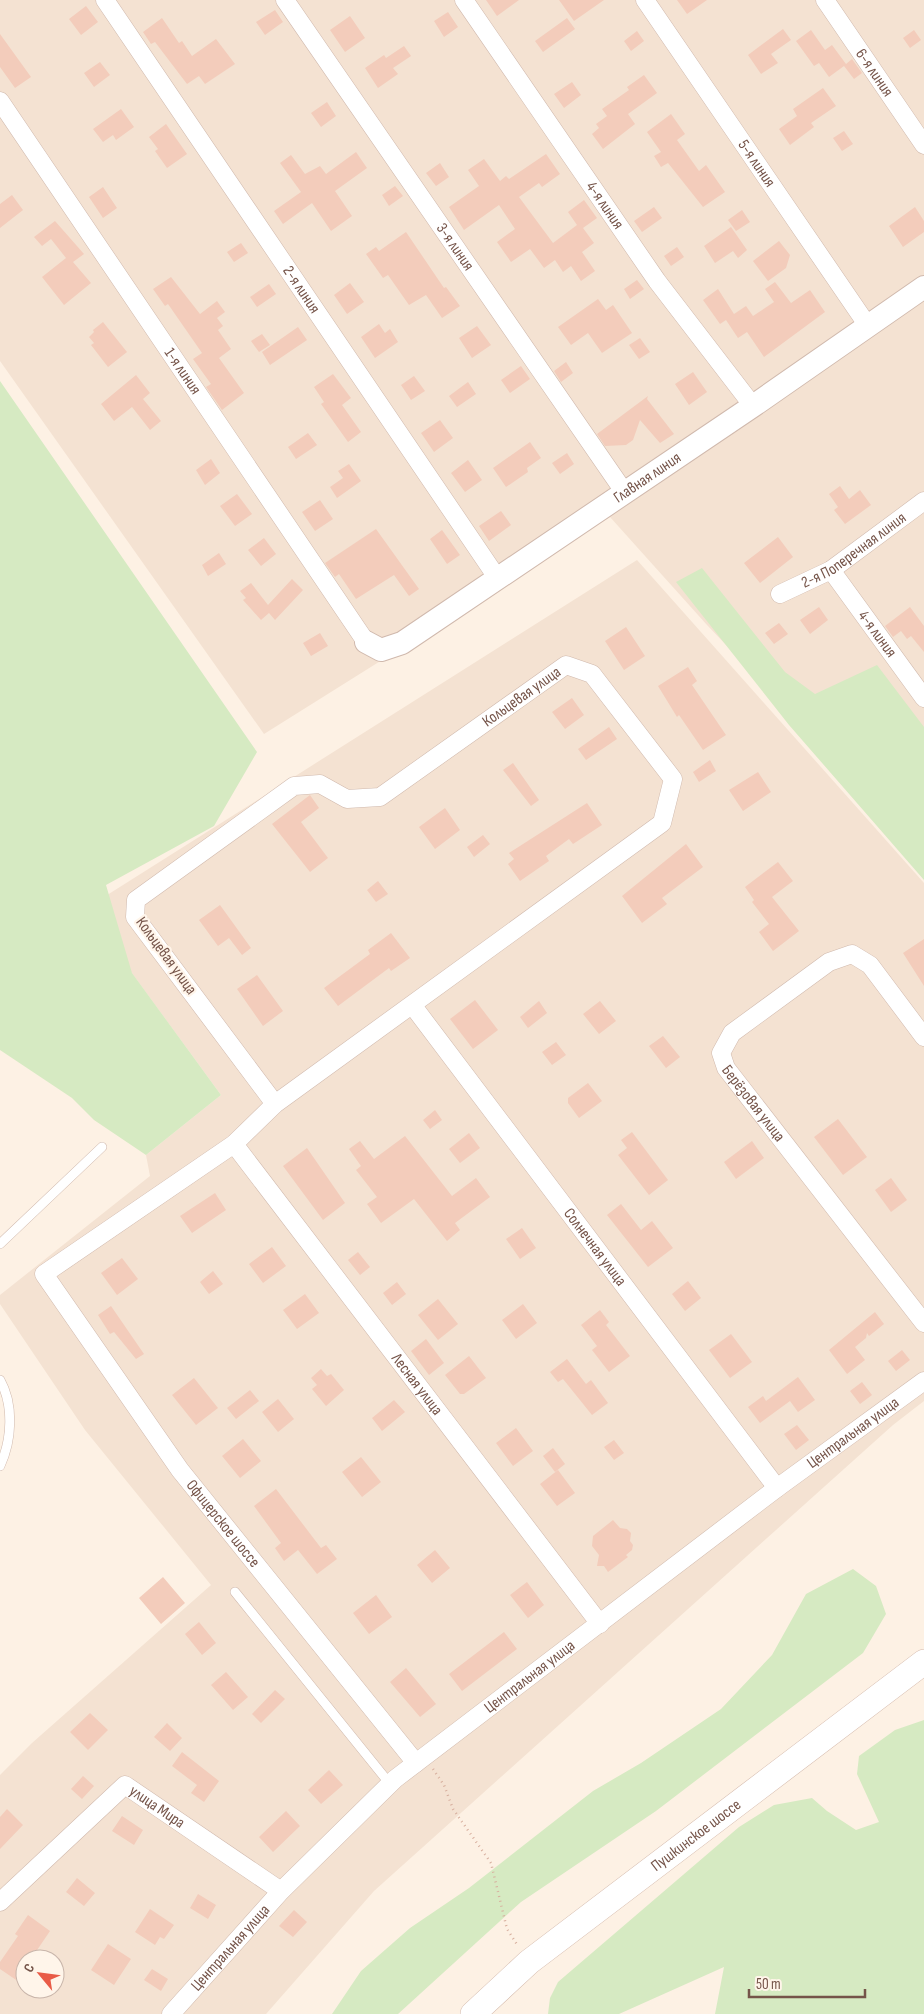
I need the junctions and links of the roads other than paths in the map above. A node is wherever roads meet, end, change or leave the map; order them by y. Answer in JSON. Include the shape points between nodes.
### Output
{"nodes":[{"id":1,"x":105,"y":0,"type":"edge"},
{"id":2,"x":285,"y":0,"type":"edge"},
{"id":3,"x":464,"y":0,"type":"edge"},
{"id":4,"x":645,"y":0,"type":"edge"},
{"id":5,"x":825,"y":0,"type":"edge"},
{"id":6,"x":0,"y":101,"type":"edge"},
{"id":7,"x":924,"y":144,"type":"edge"},
{"id":8,"x":924,"y":287,"type":"edge"},
{"id":9,"x":868,"y":326,"type":"junction"},
{"id":10,"x":753,"y":406,"type":"junction"},
{"id":11,"x":624,"y":493,"type":"junction"},
{"id":12,"x":924,"y":501,"type":"edge"},
{"id":13,"x":831,"y":570,"type":"junction"},
{"id":14,"x":498,"y":579,"type":"junction"},
{"id":15,"x":780,"y":594,"type":"dead end"},
{"id":16,"x":366,"y":642,"type":"joint"},
{"id":17,"x":924,"y":698,"type":"edge"},
{"id":18,"x":413,"y":1006,"type":"junction"},
{"id":19,"x":924,"y":1037,"type":"edge"},
{"id":20,"x":276,"y":1104,"type":"junction"},
{"id":21,"x":234,"y":1144,"type":"junction"},
{"id":22,"x":102,"y":1148,"type":"dead end"},
{"id":23,"x":0,"y":1244,"type":"edge"},
{"id":24,"x":44,"y":1274,"type":"joint"},
{"id":25,"x":924,"y":1323,"type":"edge"},
{"id":26,"x":0,"y":1380,"type":"edge"},
{"id":27,"x":924,"y":1381,"type":"edge"},
{"id":28,"x":0,"y":1466,"type":"edge"},
{"id":29,"x":777,"y":1488,"type":"junction"},
{"id":30,"x":235,"y":1592,"type":"dead end"},
{"id":31,"x":600,"y":1624,"type":"junction"},
{"id":32,"x":924,"y":1662,"type":"edge"},
{"id":33,"x":416,"y":1763,"type":"junction"},
{"id":34,"x":390,"y":1784,"type":"junction"},
{"id":35,"x":281,"y":1891,"type":"junction"},
{"id":36,"x":0,"y":1902,"type":"edge"},
{"id":37,"x":171,"y":2014,"type":"edge"},
{"id":38,"x":473,"y":2014,"type":"edge"}],
"edges":[{"from":1,"to":14,"type":"street","name":"2-я линия"},
{"from":2,"to":11,"type":"street","name":"3-я линия"},
{"from":3,"to":10,"type":"street","name":"4-я линия","via":[[658,281]]},
{"from":4,"to":9,"type":"street","name":"5-я линия"},
{"from":5,"to":7,"type":"street","name":"6-я линия"},
{"from":6,"to":16,"type":"street","name":"1-я линия"},
{"from":8,"to":9,"type":"street","name":"Главная линия"},
{"from":9,"to":10,"type":"street","name":"Главная линия"},
{"from":10,"to":11,"type":"street","name":"Главная линия"},
{"from":11,"to":14,"type":"street","name":"Главная линия"},
{"from":12,"to":13,"type":"street","name":"2-я Поперечная линия"},
{"from":13,"to":15,"type":"street","name":"2-я Поперечная линия"},
{"from":13,"to":17,"type":"street","name":"4-я линия"},
{"from":14,"to":16,"type":"street","name":"Главная линия","via":[[402,643],[381,650]]},
{"from":18,"to":20,"type":"street","name":"Кольцевая улица"},
{"from":18,"to":20,"type":"street","name":"Кольцевая улица","via":[[662,823],[673,779],[592,674],[566,665],[380,797],[347,799],[320,784],[294,786],[136,900],[135,917]]},
{"from":18,"to":29,"type":"street","name":"Солнечная улица"},
{"from":19,"to":25,"type":"street","name":"Берёзовая улица","via":[[870,965],[852,954],[829,962],[732,1033],[721,1053],[726,1068]]},
{"from":20,"to":21,"type":"street","name":"Кольцевая улица"},
{"from":21,"to":24,"type":"street","name":"Кольцевая улица"},
{"from":21,"to":31,"type":"street","name":"Лесная улица"},
{"from":22,"to":23,"type":"lane"},
{"from":24,"to":33,"type":"street","name":"Офицерское шоссе","via":[[180,1470]]},
{"from":26,"to":28,"type":"lane","via":[[10,1405],[9,1437]]},
{"from":27,"to":29,"type":"street","name":"Центральная улица"},
{"from":29,"to":31,"type":"street","name":"Центральная улица"},
{"from":30,"to":34,"type":"lane"},
{"from":31,"to":33,"type":"street","name":"Центральная улица"},
{"from":32,"to":38,"type":"main road","name":"Пушкинское шоссе","via":[[529,1962]]},
{"from":33,"to":34,"type":"street","name":"Центральная улица"},
{"from":34,"to":35,"type":"street","name":"Центральная улица"},
{"from":35,"to":36,"type":"street","name":"улица Мира","via":[[125,1785]]},
{"from":35,"to":37,"type":"street","name":"Центральная улица"}]}
